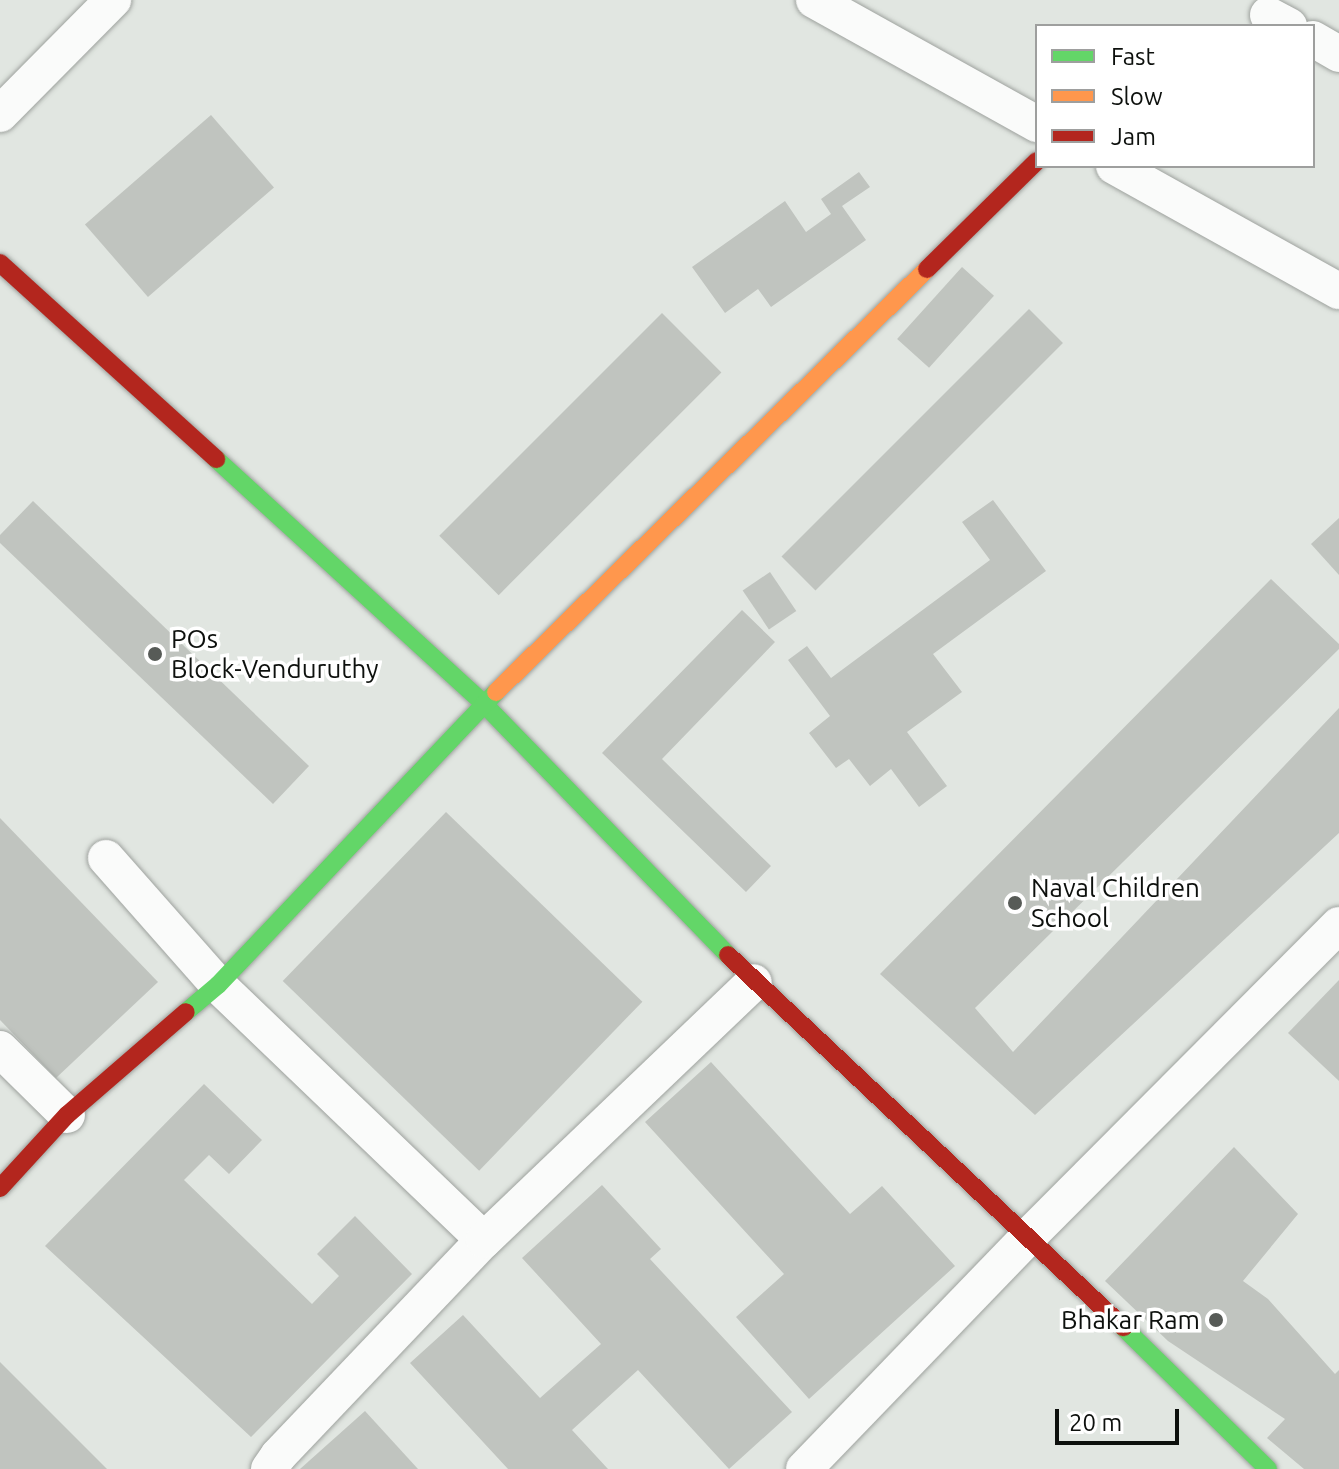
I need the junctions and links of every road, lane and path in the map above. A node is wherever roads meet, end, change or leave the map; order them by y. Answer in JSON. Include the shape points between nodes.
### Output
{"nodes":[{"id":1,"x":113,"y":0,"type":"edge"},
{"id":2,"x":814,"y":0,"type":"edge"},
{"id":3,"x":1315,"y":40,"type":"edge"},
{"id":4,"x":1339,"y":54,"type":"edge"},
{"id":5,"x":0,"y":114,"type":"edge"},
{"id":6,"x":1035,"y":123,"type":"edge"},
{"id":7,"x":1035,"y":163,"type":"edge"},
{"id":8,"x":1118,"y":168,"type":"edge"},
{"id":9,"x":0,"y":263,"type":"edge"},
{"id":10,"x":1339,"y":291,"type":"edge"},
{"id":11,"x":484,"y":704,"type":"junction"},
{"id":12,"x":106,"y":858,"type":"dead end"},
{"id":13,"x":1339,"y":925,"type":"edge"},
{"id":14,"x":754,"y":982,"type":"junction"},
{"id":15,"x":218,"y":985,"type":"junction"},
{"id":16,"x":0,"y":1049,"type":"edge"},
{"id":17,"x":67,"y":1115,"type":"junction"},
{"id":18,"x":0,"y":1188,"type":"edge"},
{"id":19,"x":1029,"y":1236,"type":"junction"},
{"id":20,"x":484,"y":1240,"type":"junction"},
{"id":21,"x":269,"y":1469,"type":"edge"},
{"id":22,"x":804,"y":1469,"type":"edge"},
{"id":23,"x":1268,"y":1469,"type":"edge"}],
"edges":[{"from":1,"to":5,"type":"street"},
{"from":2,"to":6,"type":"street"},
{"from":3,"to":4,"type":"street"},
{"from":7,"to":11,"type":"street"},
{"from":8,"to":10,"type":"street"},
{"from":9,"to":11,"type":"street"},
{"from":11,"to":14,"type":"street"},
{"from":11,"to":15,"type":"street"},
{"from":12,"to":15,"type":"street"},
{"from":13,"to":19,"type":"street"},
{"from":14,"to":19,"type":"street"},
{"from":14,"to":20,"type":"street"},
{"from":15,"to":17,"type":"street"},
{"from":15,"to":20,"type":"street"},
{"from":16,"to":17,"type":"street"},
{"from":17,"to":18,"type":"street"},
{"from":19,"to":22,"type":"street"},
{"from":19,"to":23,"type":"street"},
{"from":20,"to":21,"type":"street"}]}
